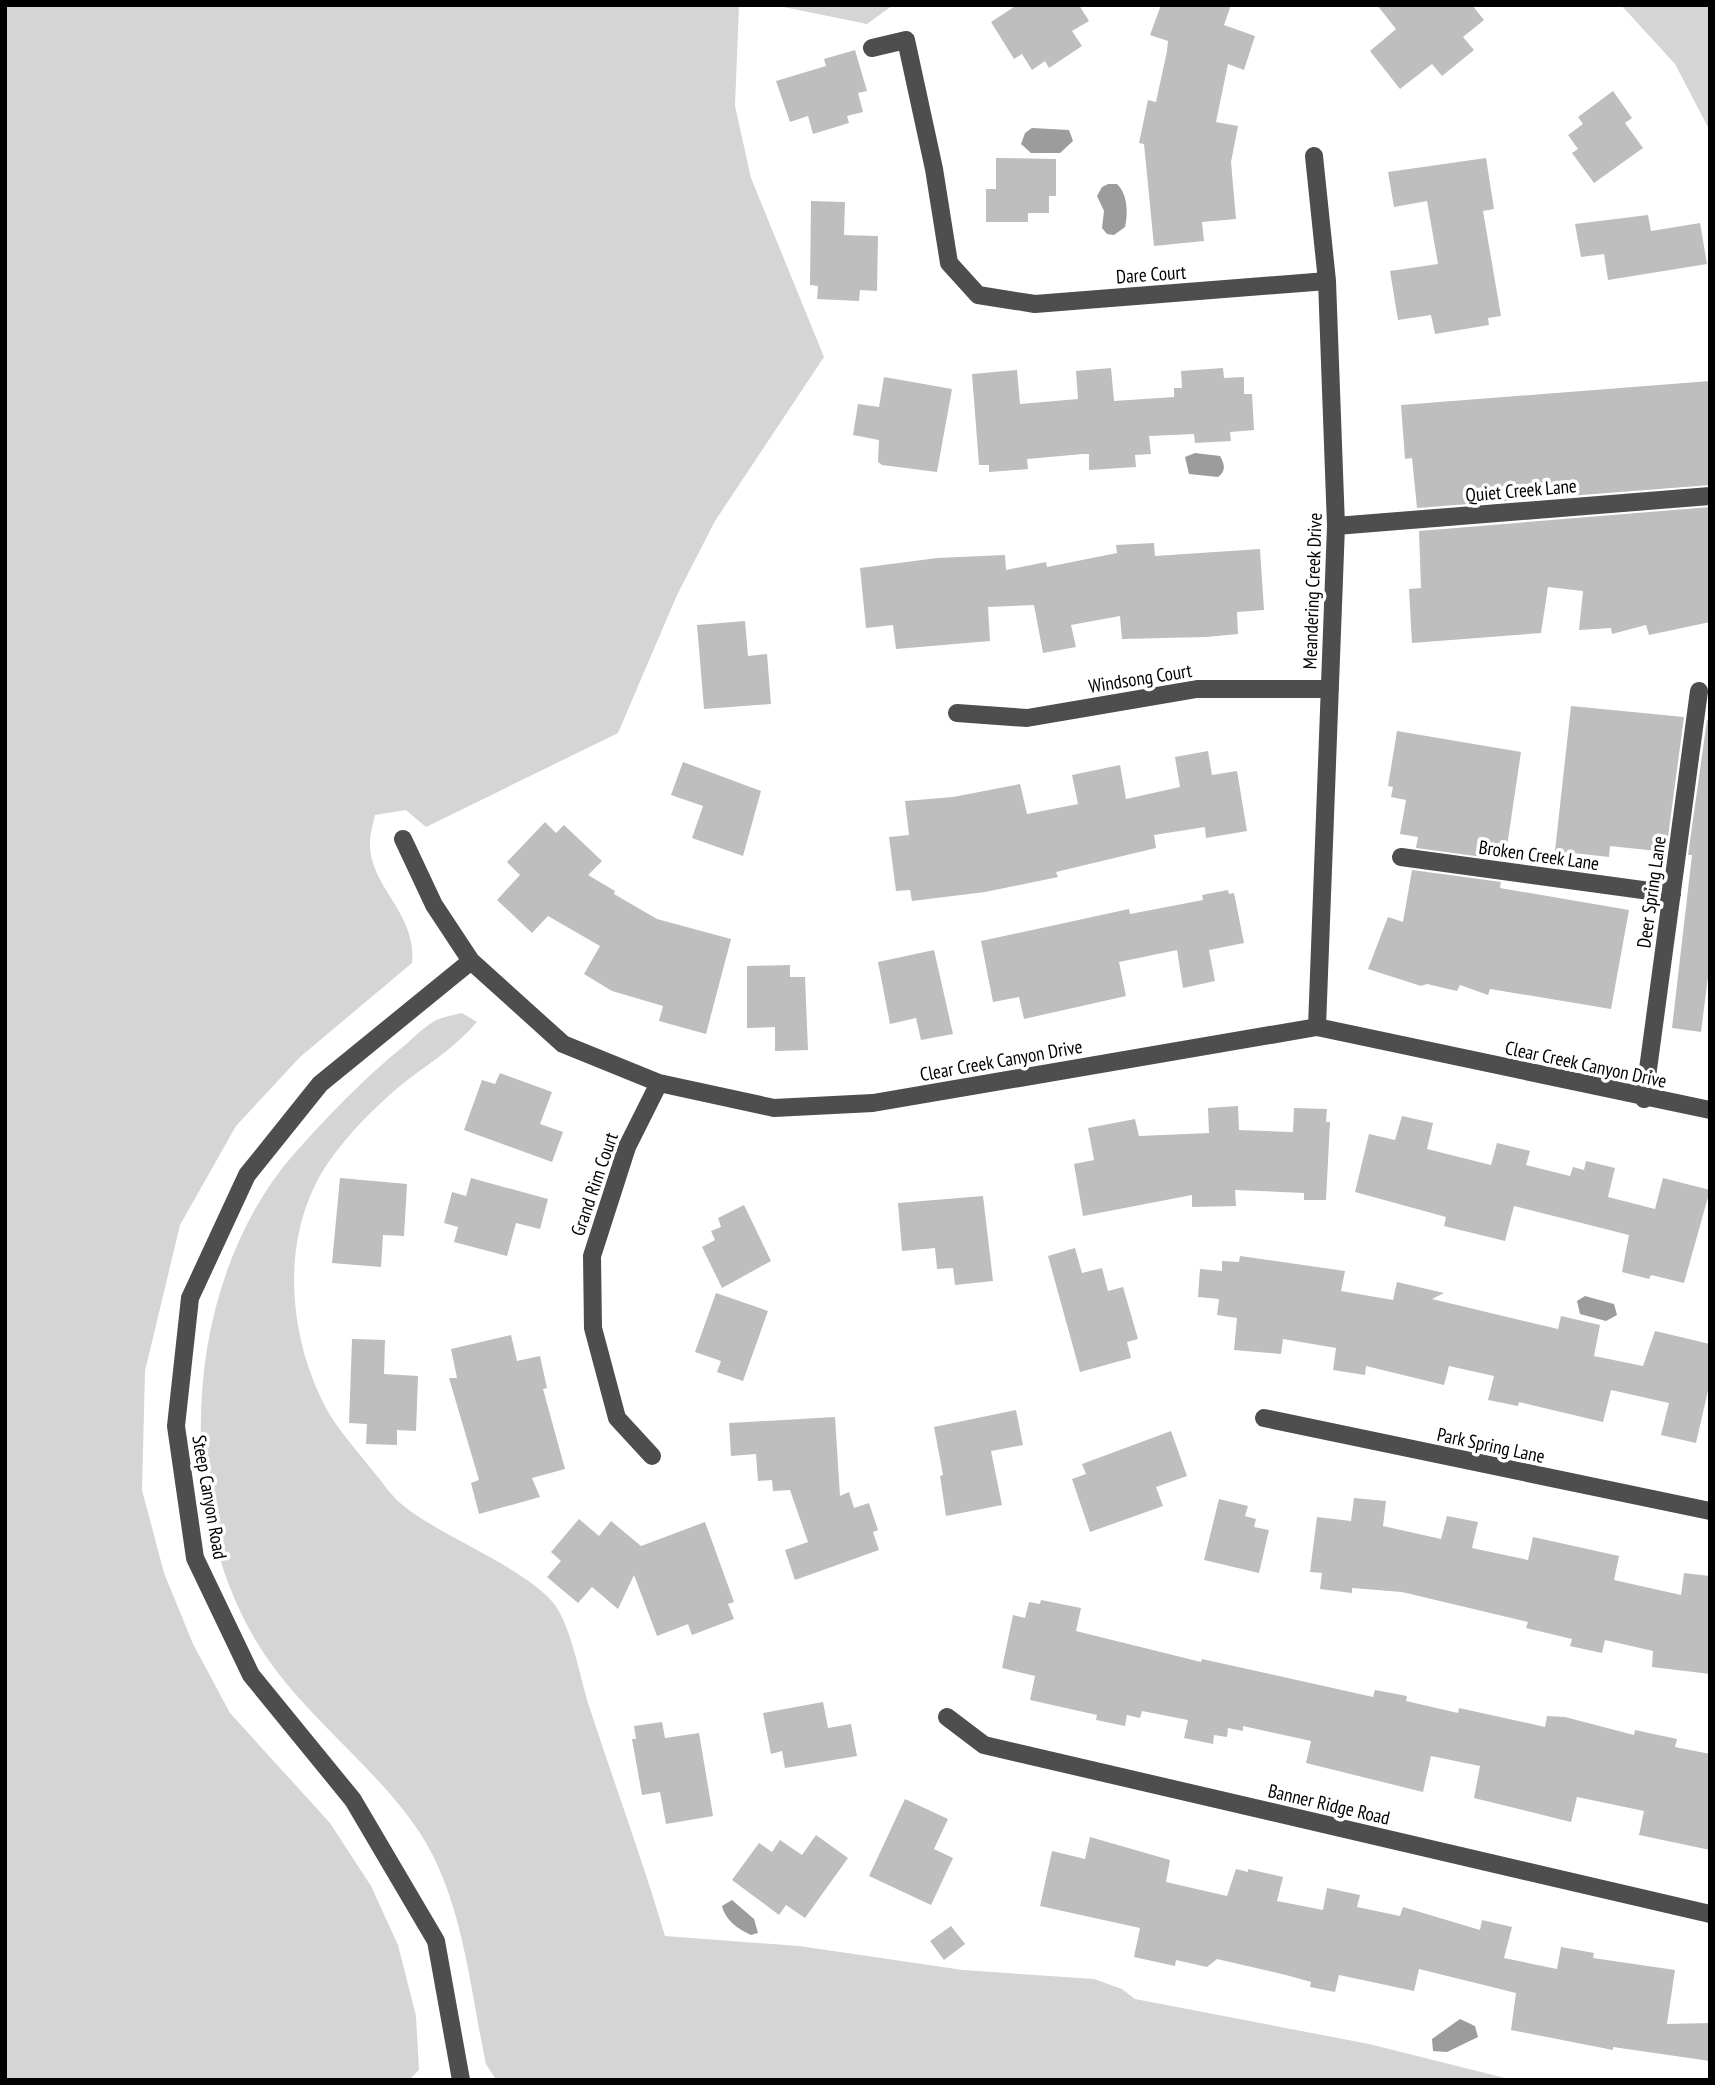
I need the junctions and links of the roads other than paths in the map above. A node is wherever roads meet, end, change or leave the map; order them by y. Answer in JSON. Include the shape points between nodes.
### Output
{"nodes":[{"id":1,"x":872,"y":48,"type":"dead end"},
{"id":2,"x":1314,"y":156,"type":"dead end"},
{"id":3,"x":1327,"y":281,"type":"junction"},
{"id":4,"x":1710,"y":496,"type":"edge"},
{"id":5,"x":1336,"y":526,"type":"junction"},
{"id":6,"x":1330,"y":689,"type":"junction"},
{"id":7,"x":1699,"y":691,"type":"dead end"},
{"id":8,"x":957,"y":713,"type":"dead end"},
{"id":9,"x":403,"y":839,"type":"dead end"},
{"id":10,"x":1401,"y":857,"type":"dead end"},
{"id":11,"x":1672,"y":894,"type":"junction"},
{"id":12,"x":471,"y":961,"type":"junction"},
{"id":13,"x":1317,"y":1027,"type":"junction"},
{"id":14,"x":659,"y":1083,"type":"junction"},
{"id":15,"x":1644,"y":1099,"type":"junction"},
{"id":16,"x":1710,"y":1110,"type":"edge"},
{"id":17,"x":1264,"y":1418,"type":"dead end"},
{"id":18,"x":652,"y":1456,"type":"dead end"},
{"id":19,"x":1710,"y":1511,"type":"edge"},
{"id":20,"x":947,"y":1717,"type":"dead end"},
{"id":21,"x":1710,"y":1914,"type":"edge"},
{"id":22,"x":461,"y":2080,"type":"edge"}],
"edges":[{"from":1,"to":3,"type":"street","name":"Dare Court","via":[[906,40],[949,262],[978,295],[1035,304]]},
{"from":2,"to":3,"type":"street","name":"Meandering Creek Drive"},
{"from":3,"to":5,"type":"street","name":"Meandering Creek Drive"},
{"from":4,"to":5,"type":"street","name":"Quiet Creek Lane"},
{"from":5,"to":6,"type":"street","name":"Meandering Creek Drive"},
{"from":6,"to":8,"type":"street","name":"Windsong Court","via":[[1197,689],[1027,718]]},
{"from":6,"to":13,"type":"street","name":"Meandering Creek Drive"},
{"from":7,"to":11,"type":"street","name":"Deer Spring Lane"},
{"from":9,"to":12,"type":"street","name":"Clear Creek Canyon Drive","via":[[434,905]]},
{"from":10,"to":11,"type":"street","name":"Broken Creek Lane"},
{"from":11,"to":15,"type":"street","name":"Deer Spring Lane"},
{"from":12,"to":14,"type":"street","name":"Clear Creek Canyon Drive","via":[[563,1044]]},
{"from":12,"to":22,"type":"street","name":"Steep Canyon Road","via":[[320,1084],[247,1175],[190,1298],[176,1426],[195,1558],[251,1675],[353,1800],[436,1941]]},
{"from":13,"to":14,"type":"street","name":"Clear Creek Canyon Drive","via":[[873,1103],[774,1108]]},
{"from":13,"to":15,"type":"street","name":"Clear Creek Canyon Drive"},
{"from":14,"to":18,"type":"street","name":"Grand Rim Court","via":[[627,1147],[592,1256],[593,1328],[618,1418]]},
{"from":15,"to":16,"type":"street","name":"Clear Creek Canyon Drive"},
{"from":17,"to":19,"type":"street","name":"Park Spring Lane"},
{"from":20,"to":21,"type":"street","name":"Banner Ridge Road","via":[[984,1745]]}]}
